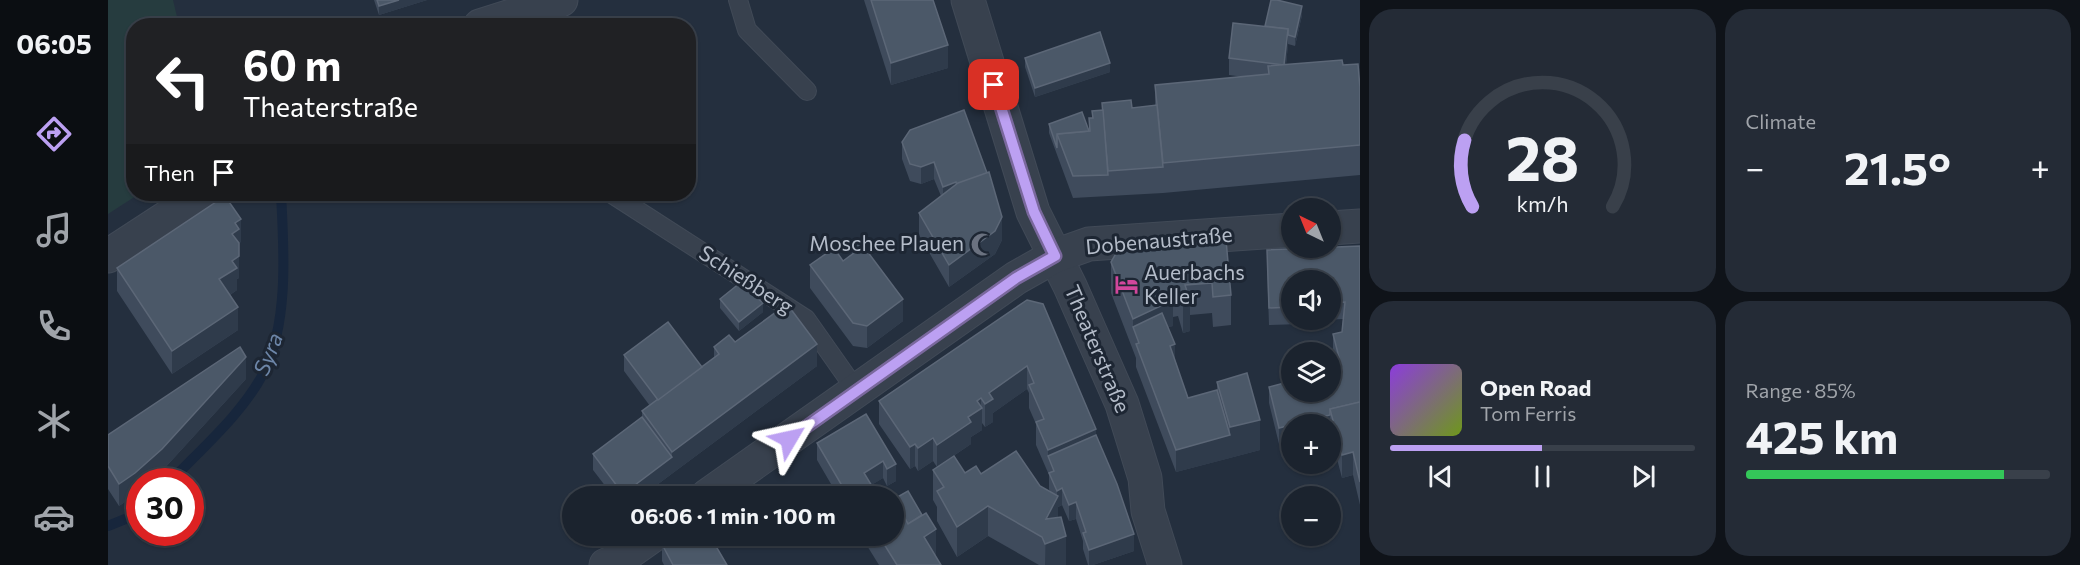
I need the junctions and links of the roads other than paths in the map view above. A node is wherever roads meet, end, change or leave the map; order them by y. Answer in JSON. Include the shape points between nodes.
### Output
{"nodes":[{"id":1,"x":561,"y":0,"type":"edge"},
{"id":2,"x":738,"y":0,"type":"edge"},
{"id":3,"x":968,"y":0,"type":"edge"},
{"id":4,"x":505,"y":18,"type":"edge"},
{"id":5,"x":807,"y":91,"type":"dead end"},
{"id":6,"x":192,"y":201,"type":"edge"},
{"id":7,"x":623,"y":201,"type":"edge"},
{"id":8,"x":1360,"y":226,"type":"edge"},
{"id":9,"x":1341,"y":227,"type":"edge"},
{"id":10,"x":1281,"y":231,"type":"edge"},
{"id":11,"x":108,"y":256,"type":"edge"},
{"id":12,"x":1055,"y":256,"type":"junction"},
{"id":13,"x":856,"y":390,"type":"junction"},
{"id":14,"x":721,"y":486,"type":"edge"},
{"id":15,"x":638,"y":546,"type":"edge"},
{"id":16,"x":613,"y":564,"type":"edge"},
{"id":17,"x":1165,"y":565,"type":"edge"}],
"edges":[{"from":1,"to":4,"type":"street"},
{"from":2,"to":5,"type":"lane","via":[[747,30]]},
{"from":3,"to":12,"type":"street","name":"Theaterstraße","via":[[1034,212]]},
{"from":6,"to":11,"type":"street"},
{"from":7,"to":13,"type":"lane","name":"Schießberg","via":[[806,319]]},
{"from":8,"to":9,"type":"street"},
{"from":10,"to":12,"type":"street","name":"Dobenaustraße","via":[[1089,244]]},
{"from":12,"to":13,"type":"street","name":"Dobenaustraße","via":[[1016,278]]},
{"from":12,"to":17,"type":"street","name":"Theaterstraße","via":[[1122,404],[1145,478],[1148,511]]},
{"from":13,"to":14,"type":"street","name":"Dobenaustraße"},
{"from":15,"to":16,"type":"street"}]}
